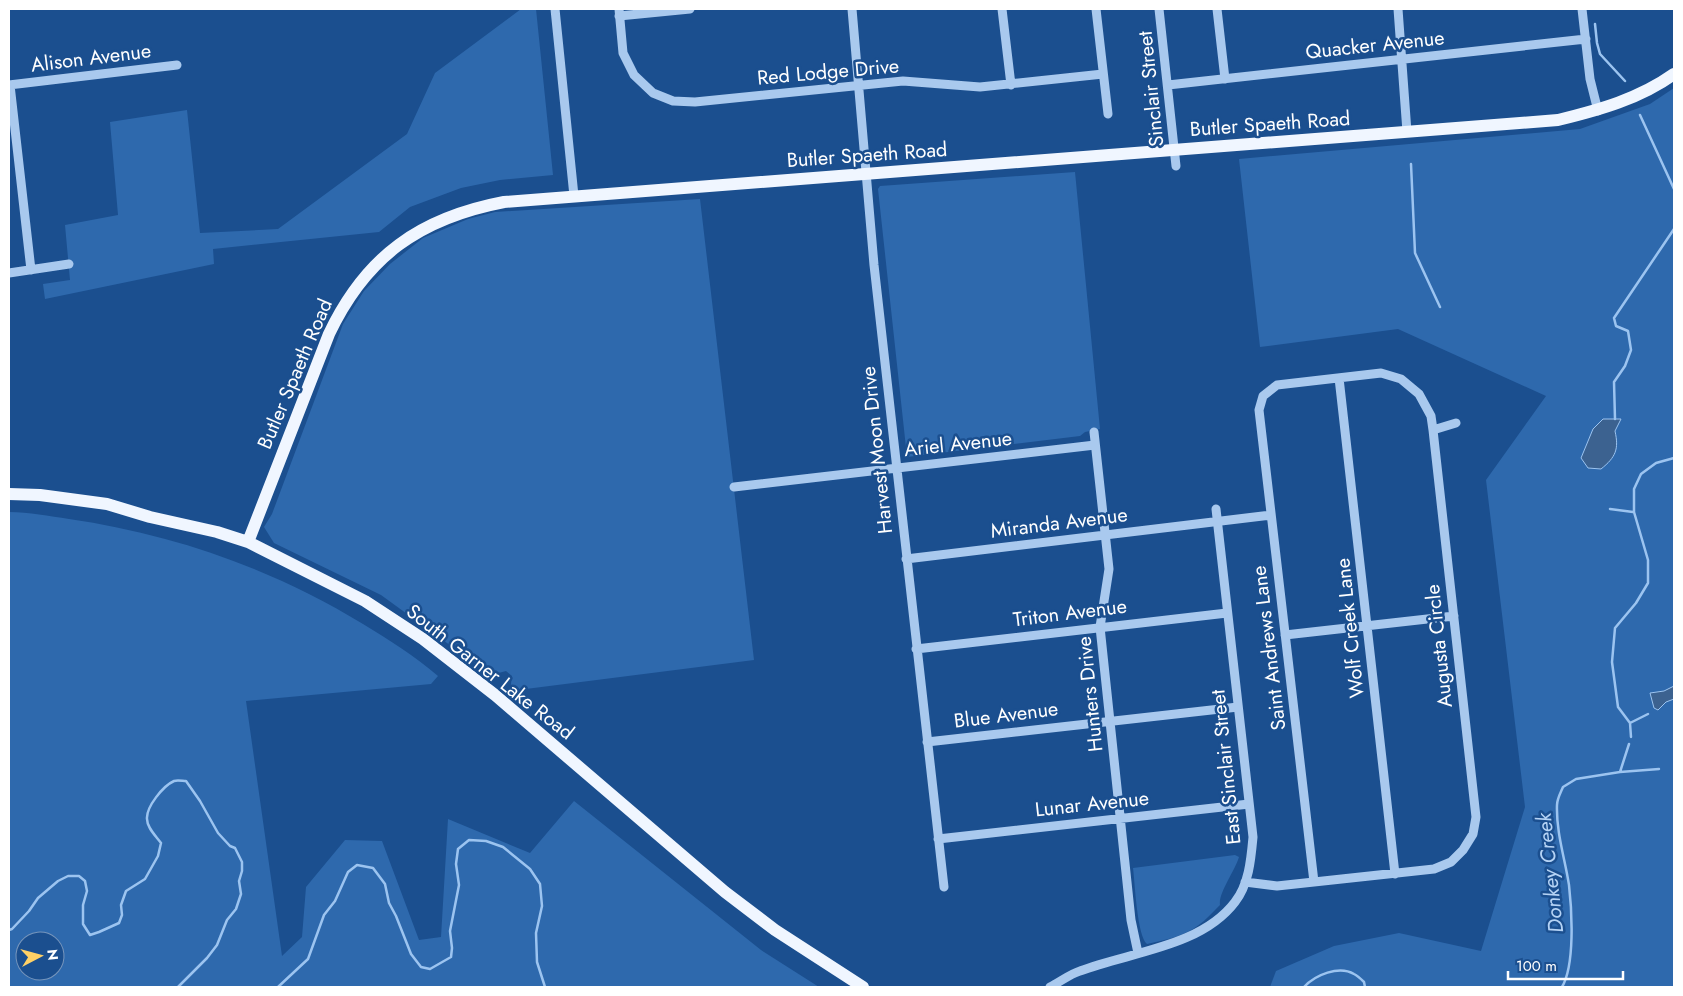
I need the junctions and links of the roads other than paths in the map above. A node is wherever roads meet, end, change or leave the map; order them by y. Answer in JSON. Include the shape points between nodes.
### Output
{"nodes":[{"id":1,"x":554,"y":9,"type":"edge"},
{"id":2,"x":690,"y":9,"type":"edge"},
{"id":3,"x":852,"y":9,"type":"edge"},
{"id":4,"x":1002,"y":9,"type":"edge"},
{"id":5,"x":1096,"y":9,"type":"edge"},
{"id":6,"x":1160,"y":9,"type":"edge"},
{"id":7,"x":1217,"y":9,"type":"edge"},
{"id":8,"x":1398,"y":9,"type":"edge"},
{"id":9,"x":1582,"y":9,"type":"edge"},
{"id":10,"x":619,"y":12,"type":"edge"},
{"id":11,"x":1586,"y":39,"type":"junction"},
{"id":12,"x":1402,"y":60,"type":"junction"},
{"id":13,"x":178,"y":65,"type":"dead end"},
{"id":14,"x":1103,"y":74,"type":"junction"},
{"id":15,"x":1674,"y":74,"type":"edge"},
{"id":16,"x":1225,"y":79,"type":"junction"},
{"id":17,"x":10,"y":85,"type":"edge"},
{"id":18,"x":1011,"y":85,"type":"junction"},
{"id":19,"x":1168,"y":85,"type":"junction"},
{"id":20,"x":860,"y":86,"type":"junction"},
{"id":21,"x":1598,"y":111,"type":"junction"},
{"id":22,"x":1108,"y":114,"type":"dead end"},
{"id":23,"x":1407,"y":132,"type":"junction"},
{"id":24,"x":1175,"y":150,"type":"junction"},
{"id":25,"x":1176,"y":166,"type":"dead end"},
{"id":26,"x":867,"y":173,"type":"junction"},
{"id":27,"x":574,"y":196,"type":"junction"},
{"id":28,"x":69,"y":264,"type":"dead end"},
{"id":29,"x":31,"y":270,"type":"junction"},
{"id":30,"x":9,"y":272,"type":"edge"},
{"id":31,"x":1339,"y":378,"type":"junction"},
{"id":32,"x":1259,"y":410,"type":"joint"},
{"id":33,"x":1456,"y":423,"type":"dead end"},
{"id":34,"x":1433,"y":430,"type":"junction"},
{"id":35,"x":1094,"y":432,"type":"dead end"},
{"id":36,"x":1095,"y":446,"type":"junction"},
{"id":37,"x":896,"y":468,"type":"junction"},
{"id":38,"x":734,"y":488,"type":"dead end"},
{"id":39,"x":9,"y":494,"type":"edge"},
{"id":40,"x":1216,"y":509,"type":"dead end"},
{"id":41,"x":1271,"y":515,"type":"junction"},
{"id":42,"x":1217,"y":523,"type":"junction"},
{"id":43,"x":1105,"y":534,"type":"junction"},
{"id":44,"x":248,"y":542,"type":"junction"},
{"id":45,"x":906,"y":559,"type":"junction"},
{"id":46,"x":1227,"y":613,"type":"junction"},
{"id":47,"x":1454,"y":616,"type":"junction"},
{"id":48,"x":1367,"y":626,"type":"junction"},
{"id":49,"x":1100,"y":627,"type":"junction"},
{"id":50,"x":1285,"y":635,"type":"junction"},
{"id":51,"x":916,"y":649,"type":"junction"},
{"id":52,"x":1238,"y":707,"type":"junction"},
{"id":53,"x":1110,"y":720,"type":"junction"},
{"id":54,"x":927,"y":742,"type":"junction"},
{"id":55,"x":1249,"y":804,"type":"junction"},
{"id":56,"x":1121,"y":817,"type":"junction"},
{"id":57,"x":938,"y":839,"type":"junction"},
{"id":58,"x":1395,"y":874,"type":"junction"},
{"id":59,"x":1245,"y":882,"type":"junction"},
{"id":60,"x":1314,"y":882,"type":"junction"},
{"id":61,"x":944,"y":887,"type":"dead end"},
{"id":62,"x":1138,"y":953,"type":"junction"},
{"id":63,"x":863,"y":987,"type":"edge"},
{"id":64,"x":1050,"y":987,"type":"edge"}],
"edges":[{"from":1,"to":27,"type":"street"},
{"from":2,"to":10,"type":"street"},
{"from":3,"to":20,"type":"street","name":"Harvest Moon Drive"},
{"from":4,"to":18,"type":"street"},
{"from":5,"to":14,"type":"street"},
{"from":6,"to":19,"type":"street","name":"Sinclair Street"},
{"from":7,"to":16,"type":"street"},
{"from":8,"to":12,"type":"street"},
{"from":9,"to":11,"type":"street"},
{"from":10,"to":20,"type":"street","name":"Red Lodge Drive","via":[[624,53],[634,75],[653,93],[673,101],[695,102]]},
{"from":11,"to":12,"type":"street","name":"Quacker Avenue"},
{"from":11,"to":21,"type":"street","via":[[1590,79]]},
{"from":12,"to":16,"type":"street","name":"Quacker Avenue"},
{"from":12,"to":23,"type":"street"},
{"from":13,"to":17,"type":"street","name":"Alison Avenue"},
{"from":14,"to":18,"type":"street","name":"Red Lodge Drive"},
{"from":14,"to":22,"type":"street"},
{"from":15,"to":21,"type":"main road","name":"Butler Spaeth Road","via":[[1661,84]]},
{"from":16,"to":19,"type":"street","name":"Quacker Avenue"},
{"from":17,"to":29,"type":"street"},
{"from":18,"to":20,"type":"street","name":"Red Lodge Drive","via":[[980,87],[903,81]]},
{"from":19,"to":24,"type":"street","name":"Sinclair Street"},
{"from":20,"to":26,"type":"street","name":"Harvest Moon Drive"},
{"from":21,"to":23,"type":"main road","name":"Butler Spaeth Road","via":[[1558,120]]},
{"from":23,"to":24,"type":"main road","name":"Butler Spaeth Road"},
{"from":24,"to":25,"type":"street","name":"Sinclair Street"},
{"from":24,"to":26,"type":"main road","name":"Butler Spaeth Road"},
{"from":26,"to":27,"type":"main road","name":"Butler Spaeth Road"},
{"from":26,"to":37,"type":"street","name":"Harvest Moon Drive"},
{"from":27,"to":44,"type":"main road","name":"Butler Spaeth Road","via":[[504,202],[460,212],[410,237],[365,276],[344,305],[329,334]]},
{"from":28,"to":29,"type":"street"},
{"from":29,"to":30,"type":"street"},
{"from":31,"to":32,"type":"street","name":"Augusta Circle","via":[[1277,386],[1263,396]]},
{"from":31,"to":34,"type":"street","name":"Augusta Circle","via":[[1381,373],[1401,379],[1419,394]]},
{"from":31,"to":48,"type":"street","name":"Wolf Creek Lane"},
{"from":32,"to":41,"type":"street","name":"Saint Andrews Lane"},
{"from":33,"to":34,"type":"street"},
{"from":34,"to":47,"type":"street","name":"Augusta Circle"},
{"from":35,"to":36,"type":"street","name":"Hunters Drive"},
{"from":36,"to":37,"type":"street","name":"Ariel Avenue"},
{"from":36,"to":43,"type":"street","name":"Hunters Drive"},
{"from":37,"to":38,"type":"street","name":"Ariel Avenue"},
{"from":37,"to":45,"type":"street","name":"Harvest Moon Drive"},
{"from":39,"to":44,"type":"main road","name":"South Garner Lake Road","via":[[107,504]]},
{"from":40,"to":42,"type":"street","name":"East Sinclair Street"},
{"from":41,"to":42,"type":"street","name":"Miranda Avenue"},
{"from":41,"to":50,"type":"street","name":"Saint Andrews Lane"},
{"from":42,"to":43,"type":"street","name":"Miranda Avenue"},
{"from":42,"to":46,"type":"street","name":"East Sinclair Street"},
{"from":43,"to":45,"type":"street","name":"Miranda Avenue"},
{"from":43,"to":49,"type":"street","name":"Hunters Drive","via":[[1109,569]]},
{"from":44,"to":63,"type":"main road","name":"South Garner Lake Road","via":[[365,602],[423,639],[725,892],[775,930]]},
{"from":45,"to":51,"type":"street","name":"Harvest Moon Drive"},
{"from":46,"to":49,"type":"street","name":"Triton Avenue"},
{"from":46,"to":52,"type":"street","name":"East Sinclair Street"},
{"from":47,"to":48,"type":"street"},
{"from":47,"to":58,"type":"street","name":"Augusta Circle","via":[[1476,817],[1473,834],[1450,862],[1434,869]]},
{"from":48,"to":50,"type":"street"},
{"from":48,"to":58,"type":"street","name":"Wolf Creek Lane"},
{"from":49,"to":51,"type":"street","name":"Triton Avenue"},
{"from":49,"to":53,"type":"street","name":"Hunters Drive"},
{"from":50,"to":60,"type":"street","name":"Saint Andrews Lane"},
{"from":51,"to":54,"type":"street","name":"Harvest Moon Drive"},
{"from":52,"to":53,"type":"street","name":"Blue Avenue"},
{"from":52,"to":55,"type":"street","name":"East Sinclair Street"},
{"from":53,"to":54,"type":"street","name":"Blue Avenue"},
{"from":53,"to":56,"type":"street","name":"Hunters Drive"},
{"from":54,"to":57,"type":"street","name":"Harvest Moon Drive"},
{"from":55,"to":56,"type":"street","name":"Lunar Avenue"},
{"from":55,"to":59,"type":"street","name":"East Sinclair Street","via":[[1253,837]]},
{"from":56,"to":57,"type":"street","name":"Lunar Avenue"},
{"from":56,"to":62,"type":"street","name":"Hunters Drive","via":[[1131,920]]},
{"from":57,"to":61,"type":"street","name":"Harvest Moon Drive"},
{"from":58,"to":60,"type":"street","name":"Augusta Circle"},
{"from":59,"to":60,"type":"street","name":"Augusta Circle","via":[[1277,886]]},
{"from":59,"to":62,"type":"street","name":"East Sinclair Street","via":[[1236,902],[1217,921],[1194,935]]},
{"from":62,"to":64,"type":"street","name":"East Sinclair Street","via":[[1079,971]]}]}
